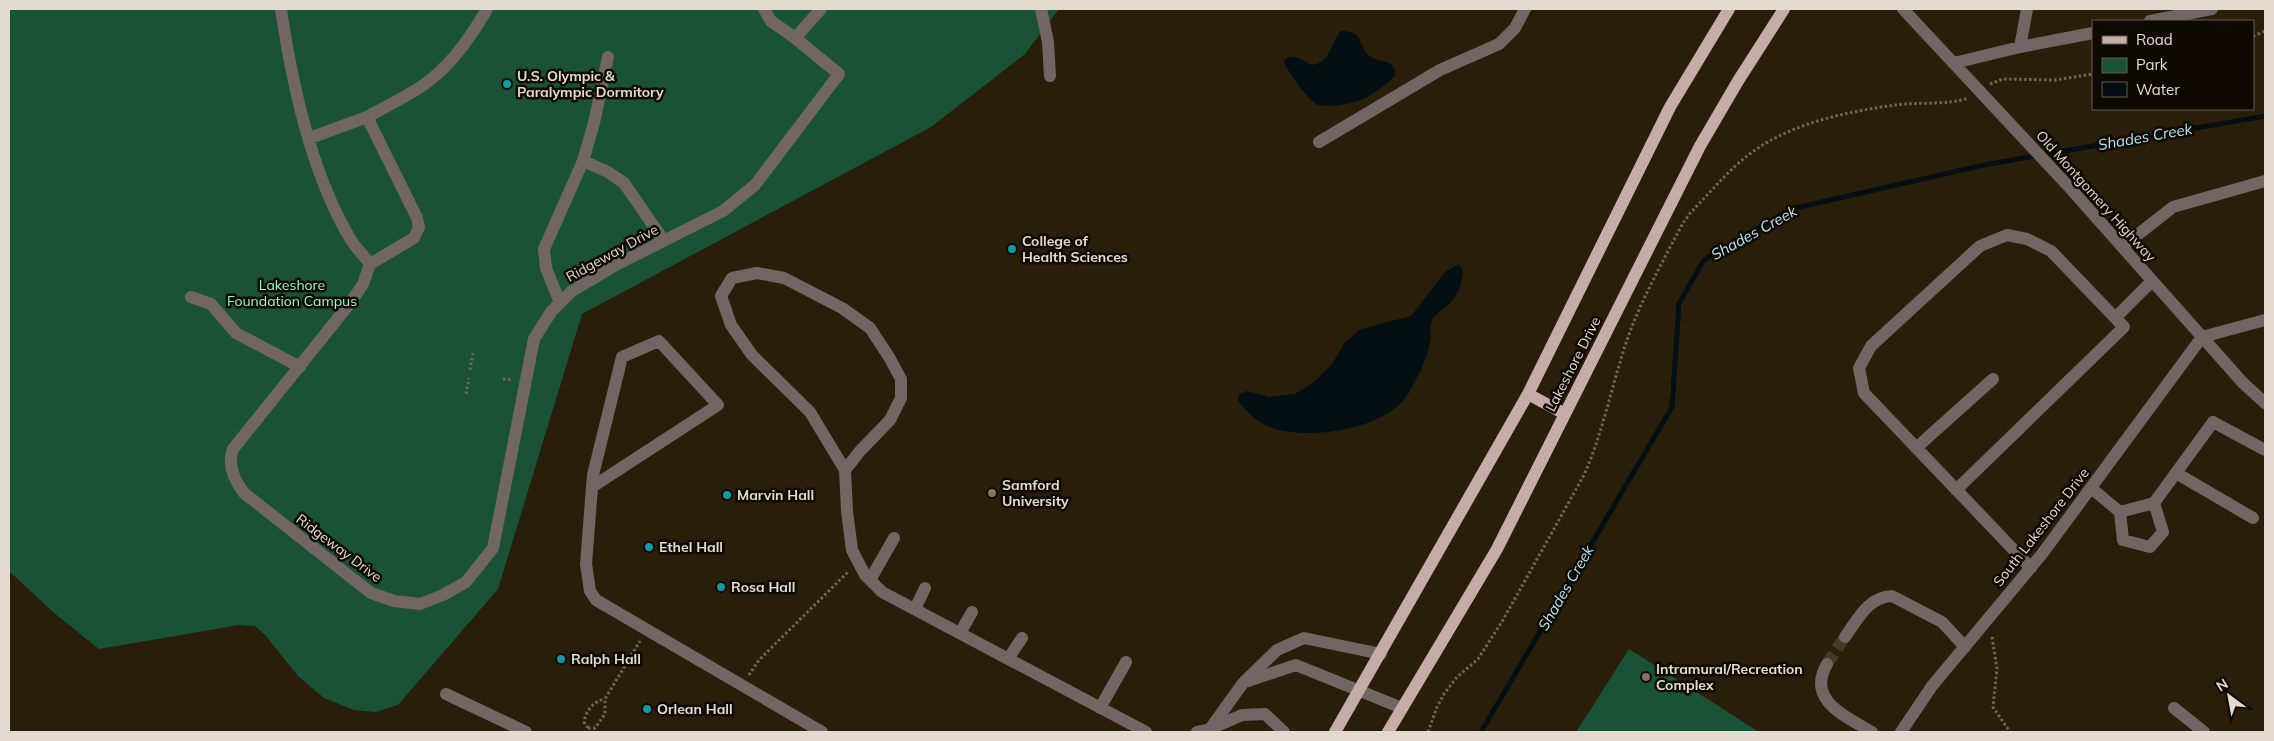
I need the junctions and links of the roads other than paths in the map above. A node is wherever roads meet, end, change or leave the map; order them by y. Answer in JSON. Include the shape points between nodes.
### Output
{"nodes":[{"id":1,"x":281,"y":9,"type":"edge"},
{"id":2,"x":487,"y":9,"type":"edge"},
{"id":3,"x":764,"y":9,"type":"edge"},
{"id":4,"x":820,"y":9,"type":"edge"},
{"id":5,"x":1041,"y":9,"type":"edge"},
{"id":6,"x":1525,"y":9,"type":"edge"},
{"id":7,"x":1729,"y":9,"type":"edge"},
{"id":8,"x":1784,"y":9,"type":"edge"},
{"id":9,"x":1903,"y":9,"type":"edge"},
{"id":10,"x":2028,"y":9,"type":"edge"},
{"id":11,"x":2212,"y":9,"type":"edge"},
{"id":12,"x":2155,"y":20,"type":"edge"},
{"id":13,"x":2092,"y":33,"type":"edge"},
{"id":14,"x":795,"y":38,"type":"junction"},
{"id":15,"x":2020,"y":47,"type":"junction"},
{"id":16,"x":608,"y":57,"type":"dead end"},
{"id":17,"x":1954,"y":64,"type":"junction"},
{"id":18,"x":1050,"y":76,"type":"dead end"},
{"id":19,"x":367,"y":117,"type":"junction"},
{"id":20,"x":310,"y":138,"type":"junction"},
{"id":21,"x":1318,"y":142,"type":"dead end"},
{"id":22,"x":583,"y":161,"type":"junction"},
{"id":23,"x":2265,"y":181,"type":"edge"},
{"id":24,"x":664,"y":241,"type":"junction"},
{"id":25,"x":2122,"y":247,"type":"junction"},
{"id":26,"x":370,"y":264,"type":"junction"},
{"id":27,"x":2152,"y":281,"type":"junction"},
{"id":28,"x":191,"y":297,"type":"dead end"},
{"id":29,"x":560,"y":303,"type":"junction"},
{"id":30,"x":2115,"y":318,"type":"junction"},
{"id":31,"x":2265,"y":320,"type":"edge"},
{"id":32,"x":2202,"y":337,"type":"junction"},
{"id":33,"x":300,"y":367,"type":"junction"},
{"id":34,"x":1994,"y":379,"type":"dead end"},
{"id":35,"x":1528,"y":394,"type":"junction"},
{"id":36,"x":2265,"y":403,"type":"edge"},
{"id":37,"x":1565,"y":414,"type":"junction"},
{"id":38,"x":1916,"y":448,"type":"junction"},
{"id":39,"x":2265,"y":450,"type":"edge"},
{"id":40,"x":845,"y":470,"type":"junction"},
{"id":41,"x":2176,"y":473,"type":"junction"},
{"id":42,"x":592,"y":487,"type":"junction"},
{"id":43,"x":2091,"y":488,"type":"junction"},
{"id":44,"x":1956,"y":490,"type":"junction"},
{"id":45,"x":2154,"y":503,"type":"junction"},
{"id":46,"x":2120,"y":512,"type":"junction"},
{"id":47,"x":2252,"y":518,"type":"dead end"},
{"id":48,"x":894,"y":538,"type":"dead end"},
{"id":49,"x":2031,"y":568,"type":"junction"},
{"id":50,"x":870,"y":580,"type":"junction"},
{"id":51,"x":925,"y":588,"type":"dead end"},
{"id":52,"x":915,"y":609,"type":"junction"},
{"id":53,"x":972,"y":612,"type":"dead end"},
{"id":54,"x":960,"y":633,"type":"junction"},
{"id":55,"x":1845,"y":636,"type":"tunnel mouth"},
{"id":56,"x":1022,"y":638,"type":"dead end"},
{"id":57,"x":1965,"y":647,"type":"junction"},
{"id":58,"x":1381,"y":654,"type":"junction"},
{"id":59,"x":1008,"y":659,"type":"junction"},
{"id":60,"x":1126,"y":662,"type":"dead end"},
{"id":61,"x":1827,"y":664,"type":"tunnel mouth"},
{"id":62,"x":1243,"y":683,"type":"junction"},
{"id":63,"x":1360,"y":691,"type":"junction"},
{"id":64,"x":446,"y":694,"type":"dead end"},
{"id":65,"x":1100,"y":708,"type":"junction"},
{"id":66,"x":1402,"y":708,"type":"junction"},
{"id":67,"x":2174,"y":708,"type":"dead end"},
{"id":68,"x":1210,"y":729,"type":"junction"},
{"id":69,"x":526,"y":732,"type":"edge"},
{"id":70,"x":822,"y":732,"type":"edge"},
{"id":71,"x":1146,"y":732,"type":"edge"},
{"id":72,"x":1197,"y":732,"type":"edge"},
{"id":73,"x":1284,"y":732,"type":"edge"},
{"id":74,"x":1335,"y":732,"type":"edge"},
{"id":75,"x":1388,"y":732,"type":"edge"},
{"id":76,"x":1872,"y":732,"type":"edge"},
{"id":77,"x":1901,"y":732,"type":"edge"},
{"id":78,"x":2204,"y":732,"type":"edge"}],
"edges":[{"from":1,"to":20,"type":"street","via":[[286,43]]},
{"from":2,"to":19,"type":"street","via":[[453,57],[423,86]]},
{"from":3,"to":14,"type":"street","via":[[771,21]]},
{"from":4,"to":14,"type":"street"},
{"from":5,"to":18,"type":"street","via":[[1048,42]]},
{"from":6,"to":21,"type":"street","via":[[1499,44],[1440,70]]},
{"from":7,"to":35,"type":"main road","name":"Lakeshore Drive","via":[[1670,107]]},
{"from":8,"to":37,"type":"main road","name":"Lakeshore Drive","via":[[1700,146]]},
{"from":9,"to":17,"type":"street","name":"Old Montgomery Highway"},
{"from":10,"to":15,"type":"street"},
{"from":11,"to":12,"type":"street"},
{"from":13,"to":15,"type":"street"},
{"from":14,"to":24,"type":"street","name":"Ridgeway Drive","via":[[839,74],[755,186],[723,211]]},
{"from":15,"to":17,"type":"street"},
{"from":16,"to":22,"type":"street"},
{"from":17,"to":25,"type":"street","name":"Old Montgomery Highway"},
{"from":19,"to":20,"type":"street"},
{"from":19,"to":26,"type":"street","via":[[411,202],[419,227],[414,238]]},
{"from":20,"to":26,"type":"street","via":[[333,205],[351,241]]},
{"from":22,"to":24,"type":"street","via":[[624,183]]},
{"from":22,"to":29,"type":"street","via":[[544,249],[546,268]]},
{"from":23,"to":25,"type":"street","via":[[2173,207]]},
{"from":24,"to":29,"type":"street","name":"Ridgeway Drive","via":[[572,291]]},
{"from":25,"to":27,"type":"street","name":"Old Montgomery Highway"},
{"from":26,"to":33,"type":"street","name":"Ridgeway Drive","via":[[359,290]]},
{"from":27,"to":30,"type":"street"},
{"from":27,"to":32,"type":"street","name":"Old Montgomery Highway"},
{"from":28,"to":33,"type":"street","via":[[210,304],[236,333]]},
{"from":29,"to":33,"type":"street","name":"Ridgeway Drive","via":[[534,339],[493,548],[466,582],[420,604],[394,601],[371,593],[244,493],[237,484],[230,464],[233,449]]},
{"from":30,"to":38,"type":"street","via":[[2051,251],[2027,239],[2007,234],[1980,246],[1871,346],[1859,368],[1864,393]]},
{"from":30,"to":44,"type":"street","via":[[2124,327]]},
{"from":31,"to":32,"type":"street"},
{"from":32,"to":36,"type":"street","name":"Old Montgomery Highway"},
{"from":32,"to":43,"type":"street","name":"South Lakeshore Drive"},
{"from":34,"to":38,"type":"street"},
{"from":35,"to":37,"type":"main road"},
{"from":35,"to":58,"type":"main road","name":"Lakeshore Drive"},
{"from":37,"to":66,"type":"main road","name":"Lakeshore Drive","via":[[1497,549]]},
{"from":38,"to":44,"type":"street"},
{"from":39,"to":41,"type":"street","via":[[2213,422]]},
{"from":40,"to":40,"type":"street","via":[[810,412],[752,355],[731,325],[721,296],[732,278],[757,273],[784,278],[842,308],[870,328],[889,357],[901,380],[901,398],[890,420]]},
{"from":40,"to":50,"type":"street","via":[[852,550],[864,575]]},
{"from":41,"to":45,"type":"street"},
{"from":41,"to":47,"type":"street"},
{"from":42,"to":42,"type":"street","via":[[622,357],[659,341],[718,405]]},
{"from":42,"to":70,"type":"street","via":[[586,564],[590,591],[596,600]]},
{"from":43,"to":46,"type":"street"},
{"from":43,"to":49,"type":"street","name":"South Lakeshore Drive"},
{"from":44,"to":49,"type":"street"},
{"from":45,"to":46,"type":"street"},
{"from":45,"to":46,"type":"street","via":[[2163,532],[2150,547],[2122,540]]},
{"from":48,"to":50,"type":"street"},
{"from":49,"to":57,"type":"street","name":"South Lakeshore Drive"},
{"from":50,"to":52,"type":"street","via":[[882,592]]},
{"from":51,"to":52,"type":"street"},
{"from":52,"to":54,"type":"street"},
{"from":53,"to":54,"type":"street"},
{"from":54,"to":59,"type":"street"},
{"from":55,"to":57,"type":"street","via":[[1868,606],[1878,599],[1892,596],[1938,619]]},
{"from":56,"to":59,"type":"street"},
{"from":57,"to":77,"type":"street","name":"South Lakeshore Drive","via":[[1932,686]]},
{"from":58,"to":62,"type":"street","via":[[1304,638],[1277,650]]},
{"from":58,"to":63,"type":"main road","name":"Lakeshore Drive"},
{"from":59,"to":65,"type":"street"},
{"from":60,"to":65,"type":"street"},
{"from":61,"to":76,"type":"street","via":[[1821,673],[1820,686],[1827,702]]},
{"from":62,"to":63,"type":"street","via":[[1296,665]]},
{"from":62,"to":68,"type":"street"},
{"from":63,"to":66,"type":"street"},
{"from":63,"to":74,"type":"main road","name":"Lakeshore Drive"},
{"from":64,"to":69,"type":"street"},
{"from":65,"to":71,"type":"street"},
{"from":66,"to":75,"type":"main road","name":"Lakeshore Drive"},
{"from":67,"to":78,"type":"street"},
{"from":68,"to":72,"type":"street"},
{"from":68,"to":73,"type":"street","via":[[1242,715],[1265,714]]}]}
